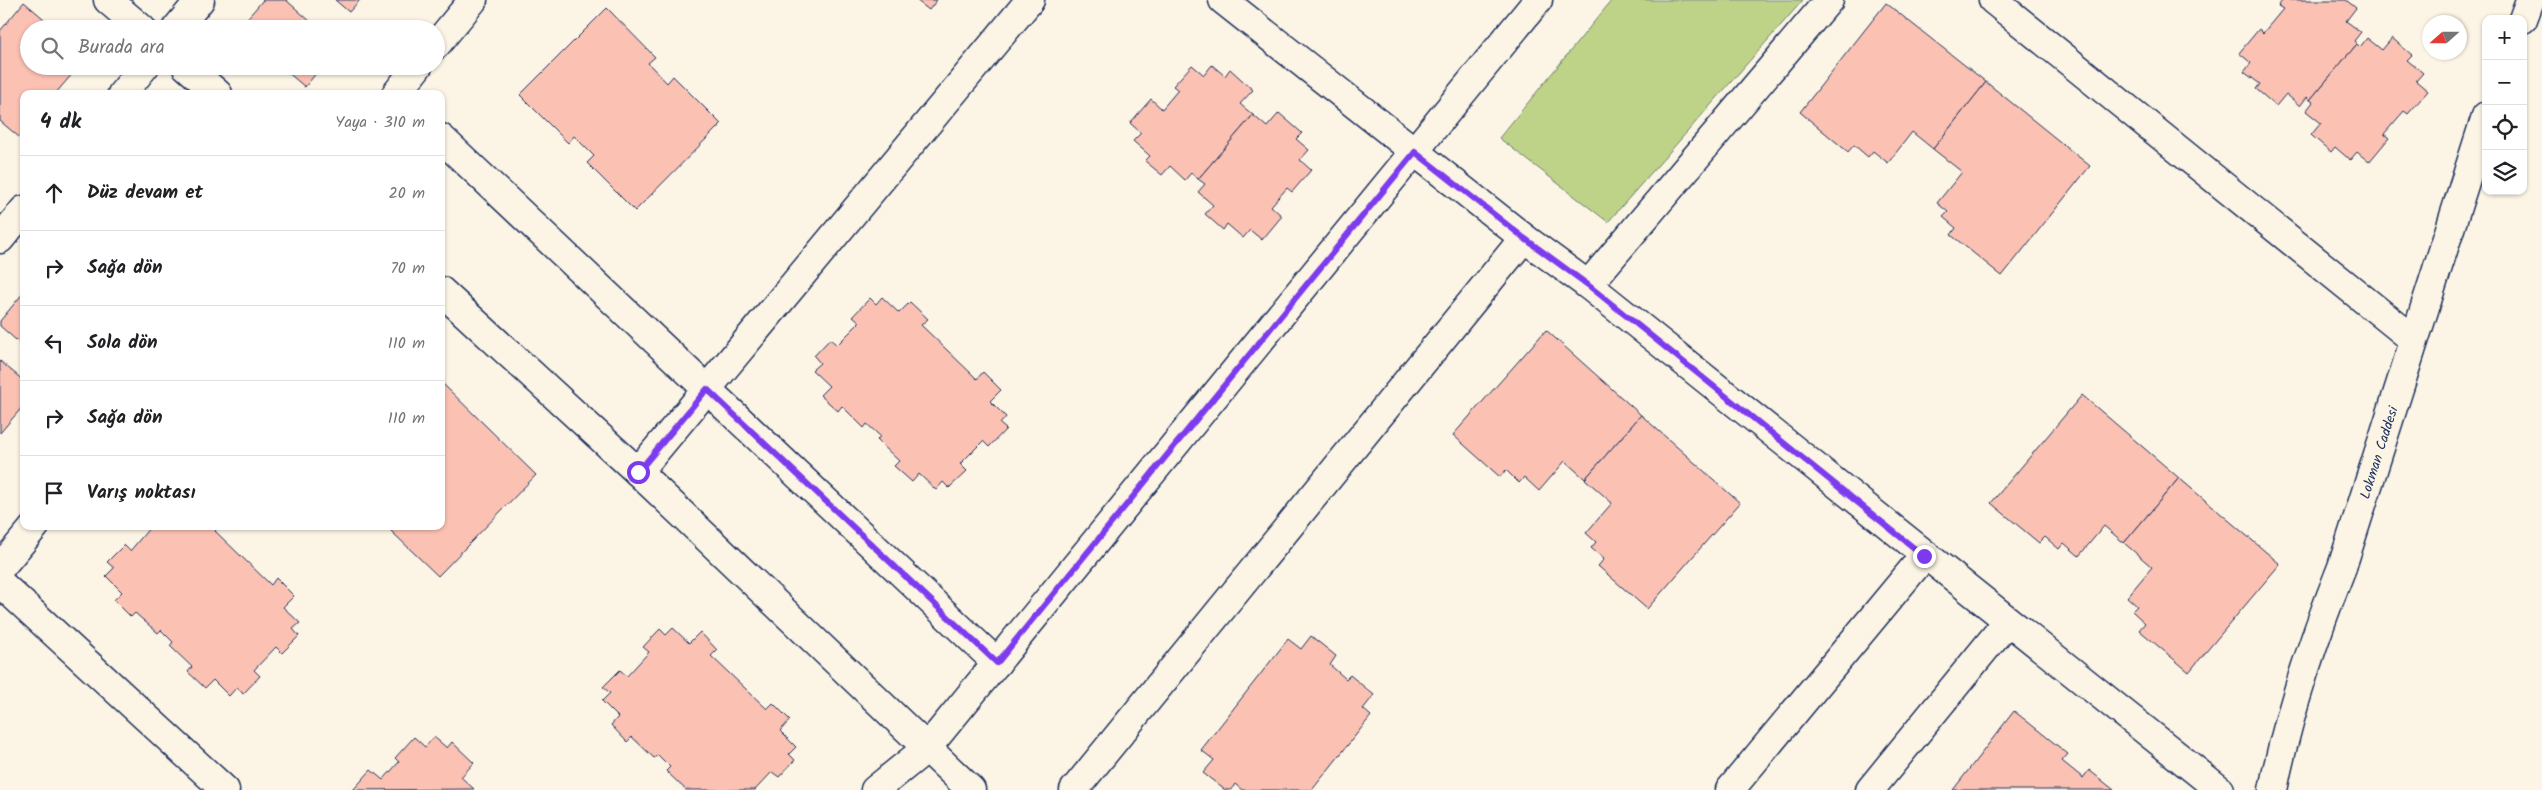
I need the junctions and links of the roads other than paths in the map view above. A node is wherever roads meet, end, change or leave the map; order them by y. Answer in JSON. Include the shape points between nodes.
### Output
{"nodes":[{"id":1,"x":108,"y":0,"type":"edge"},
{"id":2,"x":200,"y":0,"type":"edge"},
{"id":3,"x":473,"y":0,"type":"edge"},
{"id":4,"x":1030,"y":0,"type":"edge"},
{"id":5,"x":1223,"y":0,"type":"edge"},
{"id":6,"x":1538,"y":0,"type":"edge"},
{"id":7,"x":1829,"y":0,"type":"edge"},
{"id":8,"x":1993,"y":0,"type":"edge"},
{"id":9,"x":2530,"y":0,"type":"edge"},
{"id":10,"x":2524,"y":15,"type":"edge"},
{"id":11,"x":131,"y":20,"type":"edge"},
{"id":12,"x":183,"y":20,"type":"edge"},
{"id":13,"x":445,"y":34,"type":"edge"},
{"id":14,"x":138,"y":75,"type":"edge"},
{"id":15,"x":196,"y":75,"type":"edge"},
{"id":16,"x":411,"y":75,"type":"edge"},
{"id":17,"x":125,"y":90,"type":"edge"},
{"id":18,"x":213,"y":90,"type":"edge"},
{"id":19,"x":399,"y":90,"type":"edge"},
{"id":20,"x":2482,"y":128,"type":"edge"},
{"id":21,"x":445,"y":142,"type":"edge"},
{"id":22,"x":1415,"y":152,"type":"junction"},
{"id":23,"x":20,"y":215,"type":"edge"},
{"id":24,"x":0,"y":238,"type":"edge"},
{"id":25,"x":1524,"y":238,"type":"junction"},
{"id":26,"x":1588,"y":285,"type":"junction"},
{"id":27,"x":445,"y":295,"type":"edge"},
{"id":28,"x":2414,"y":340,"type":"junction"},
{"id":29,"x":707,"y":389,"type":"junction"},
{"id":30,"x":638,"y":472,"type":"junction"},
{"id":31,"x":32,"y":530,"type":"edge"},
{"id":32,"x":1924,"y":556,"type":"junction"},
{"id":33,"x":0,"y":568,"type":"edge"},
{"id":34,"x":0,"y":582,"type":"edge"},
{"id":35,"x":2007,"y":622,"type":"junction"},
{"id":36,"x":997,"y":663,"type":"junction"},
{"id":37,"x":927,"y":748,"type":"junction"},
{"id":38,"x":226,"y":790,"type":"edge"},
{"id":39,"x":875,"y":790,"type":"edge"},
{"id":40,"x":971,"y":790,"type":"edge"},
{"id":41,"x":1074,"y":790,"type":"edge"},
{"id":42,"x":1730,"y":790,"type":"edge"},
{"id":43,"x":1870,"y":790,"type":"edge"},
{"id":44,"x":2220,"y":790,"type":"edge"},
{"id":45,"x":2274,"y":790,"type":"edge"}],
"edges":[{"from":1,"to":11,"type":"street"},
{"from":2,"to":12,"type":"street"},
{"from":3,"to":13,"type":"street"},
{"from":4,"to":29,"type":"street"},
{"from":5,"to":22,"type":"street"},
{"from":6,"to":22,"type":"street"},
{"from":7,"to":26,"type":"street"},
{"from":8,"to":28,"type":"street"},
{"from":9,"to":10,"type":"street"},
{"from":14,"to":17,"type":"street"},
{"from":15,"to":18,"type":"street"},
{"from":16,"to":19,"type":"street"},
{"from":20,"to":28,"type":"street","name":"Lokman Caddesi"},
{"from":21,"to":29,"type":"street"},
{"from":22,"to":25,"type":"street"},
{"from":22,"to":36,"type":"street"},
{"from":23,"to":24,"type":"street"},
{"from":25,"to":26,"type":"street"},
{"from":25,"to":41,"type":"street"},
{"from":26,"to":32,"type":"street"},
{"from":27,"to":30,"type":"street"},
{"from":28,"to":45,"type":"street","name":"Lokman Caddesi","via":[[2342,567],[2296,694]]},
{"from":29,"to":30,"type":"street"},
{"from":29,"to":36,"type":"street"},
{"from":30,"to":37,"type":"street"},
{"from":31,"to":33,"type":"street"},
{"from":32,"to":35,"type":"street"},
{"from":32,"to":42,"type":"street"},
{"from":34,"to":38,"type":"street"},
{"from":35,"to":43,"type":"street"},
{"from":35,"to":44,"type":"street"},
{"from":36,"to":37,"type":"street"},
{"from":37,"to":39,"type":"street"},
{"from":37,"to":40,"type":"street"}]}
